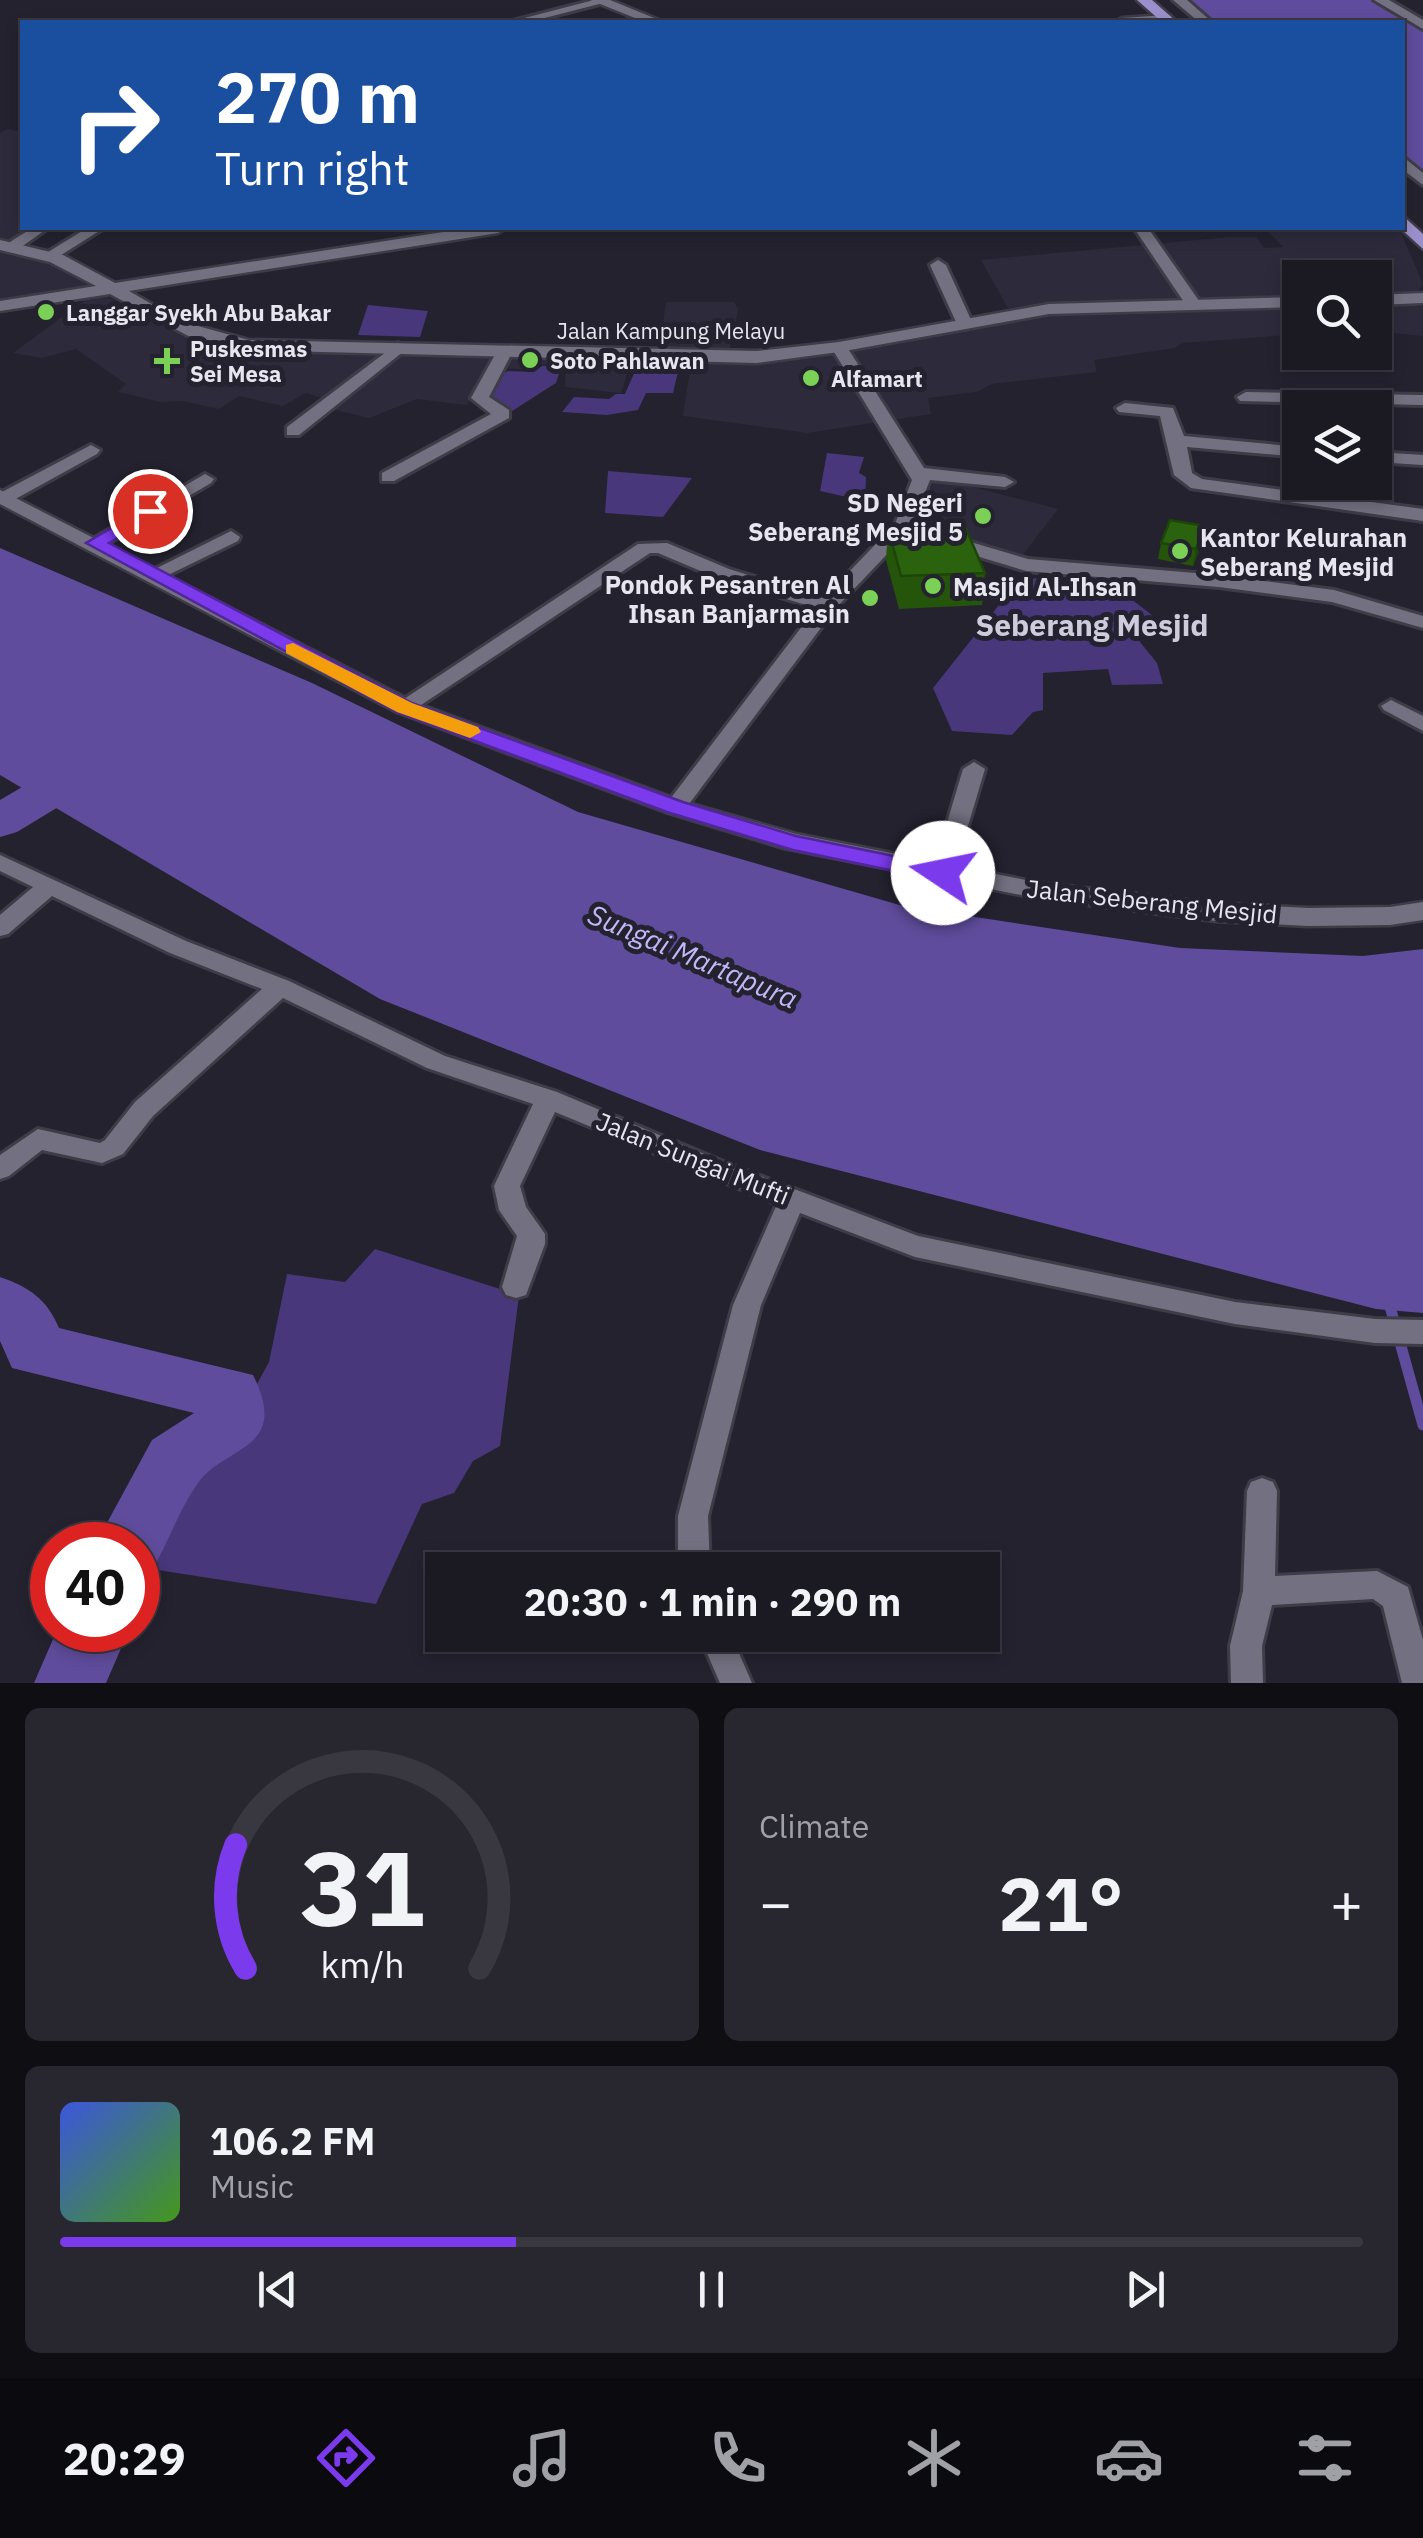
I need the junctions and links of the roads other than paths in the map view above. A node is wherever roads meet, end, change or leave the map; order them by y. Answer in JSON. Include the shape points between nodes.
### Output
{"nodes":[{"id":1,"x":1144,"y":0,"type":"edge"},
{"id":2,"x":1179,"y":0,"type":"edge"},
{"id":3,"x":1380,"y":0,"type":"edge"},
{"id":4,"x":599,"y":1,"type":"edge"},
{"id":5,"x":523,"y":20,"type":"edge"},
{"id":6,"x":651,"y":20,"type":"edge"},
{"id":7,"x":1167,"y":20,"type":"edge"},
{"id":8,"x":1204,"y":20,"type":"edge"},
{"id":9,"x":1423,"y":25,"type":"edge"},
{"id":10,"x":1405,"y":163,"type":"edge"},
{"id":11,"x":1423,"y":181,"type":"edge"},
{"id":12,"x":1405,"y":223,"type":"edge"},
{"id":13,"x":37,"y":230,"type":"edge"},
{"id":14,"x":94,"y":230,"type":"edge"},
{"id":15,"x":485,"y":230,"type":"edge"},
{"id":16,"x":1142,"y":230,"type":"edge"},
{"id":17,"x":1423,"y":244,"type":"edge"},
{"id":18,"x":6,"y":246,"type":"edge"},
{"id":19,"x":48,"y":256,"type":"junction"},
{"id":20,"x":938,"y":265,"type":"dead end"},
{"id":21,"x":111,"y":288,"type":"junction"},
{"id":22,"x":1423,"y":298,"type":"edge"},
{"id":23,"x":1392,"y":299,"type":"edge"},
{"id":24,"x":1282,"y":303,"type":"edge"},
{"id":25,"x":1194,"y":305,"type":"junction"},
{"id":26,"x":0,"y":306,"type":"edge"},
{"id":27,"x":964,"y":322,"type":"junction"},
{"id":28,"x":839,"y":347,"type":"junction"},
{"id":29,"x":398,"y":348,"type":"junction"},
{"id":30,"x":504,"y":351,"type":"junction"},
{"id":31,"x":1246,"y":397,"type":"dead end"},
{"id":32,"x":1423,"y":400,"type":"edge"},
{"id":33,"x":1124,"y":408,"type":"dead end"},
{"id":34,"x":293,"y":432,"type":"dead end"},
{"id":35,"x":1177,"y":441,"type":"junction"},
{"id":36,"x":91,"y":450,"type":"dead end"},
{"id":37,"x":1282,"y":450,"type":"edge"},
{"id":38,"x":1392,"y":458,"type":"edge"},
{"id":39,"x":1423,"y":460,"type":"edge"},
{"id":40,"x":917,"y":472,"type":"junction"},
{"id":41,"x":388,"y":477,"type":"dead end"},
{"id":42,"x":205,"y":479,"type":"dead end"},
{"id":43,"x":1005,"y":482,"type":"dead end"},
{"id":44,"x":2,"y":497,"type":"edge"},
{"id":45,"x":1423,"y":516,"type":"edge"},
{"id":46,"x":902,"y":526,"type":"junction"},
{"id":47,"x":231,"y":538,"type":"dead end"},
{"id":48,"x":96,"y":543,"type":"junction"},
{"id":49,"x":155,"y":574,"type":"junction"},
{"id":50,"x":828,"y":604,"type":"junction"},
{"id":51,"x":1423,"y":622,"type":"edge"},
{"id":52,"x":1391,"y":706,"type":"dead end"},
{"id":53,"x":404,"y":708,"type":"junction"},
{"id":54,"x":1423,"y":725,"type":"edge"},
{"id":55,"x":974,"y":768,"type":"dead end"},
{"id":56,"x":675,"y":807,"type":"junction"},
{"id":57,"x":0,"y":862,"type":"edge"},
{"id":58,"x":943,"y":873,"type":"junction"},
{"id":59,"x":48,"y":887,"type":"junction"},
{"id":60,"x":1423,"y":911,"type":"edge"},
{"id":61,"x":0,"y":928,"type":"edge"},
{"id":62,"x":280,"y":987,"type":"junction"},
{"id":63,"x":548,"y":1099,"type":"junction"},
{"id":64,"x":0,"y":1169,"type":"edge"},
{"id":65,"x":792,"y":1199,"type":"junction"},
{"id":66,"x":516,"y":1287,"type":"dead end"},
{"id":67,"x":1415,"y":1331,"type":"edge"},
{"id":68,"x":1262,"y":1490,"type":"dead end"},
{"id":69,"x":694,"y":1552,"type":"edge"},
{"id":70,"x":1258,"y":1591,"type":"junction"},
{"id":71,"x":722,"y":1652,"type":"edge"},
{"id":72,"x":1423,"y":1682,"type":"edge"},
{"id":73,"x":736,"y":1683,"type":"edge"},
{"id":74,"x":1247,"y":1683,"type":"edge"}],
"edges":[{"from":1,"to":7,"type":"main road"},
{"from":2,"to":8,"type":"street"},
{"from":3,"to":9,"type":"street"},
{"from":4,"to":5,"type":"street"},
{"from":4,"to":6,"type":"main road"},
{"from":10,"to":11,"type":"street"},
{"from":12,"to":17,"type":"main road"},
{"from":13,"to":18,"type":"street"},
{"from":14,"to":19,"type":"street"},
{"from":15,"to":21,"type":"main road"},
{"from":16,"to":25,"type":"street"},
{"from":18,"to":19,"type":"main road","name":"Jalan Kampung Melayu"},
{"from":19,"to":21,"type":"main road","name":"Jalan Kampung Melayu"},
{"from":20,"to":27,"type":"street"},
{"from":21,"to":26,"type":"main road"},
{"from":21,"to":29,"type":"main road","name":"Jalan Kampung Melayu","via":[[167,324],[207,339]]},
{"from":22,"to":23,"type":"main road"},
{"from":24,"to":25,"type":"main road","name":"Jalan Kampung Melayu"},
{"from":25,"to":27,"type":"main road","name":"Jalan Kampung Melayu","via":[[1049,309]]},
{"from":27,"to":28,"type":"main road","name":"Jalan Kampung Melayu"},
{"from":28,"to":30,"type":"main road","name":"Jalan Kampung Melayu","via":[[740,357]]},
{"from":28,"to":40,"type":"street"},
{"from":29,"to":30,"type":"main road","name":"Jalan Kampung Melayu"},
{"from":29,"to":34,"type":"street"},
{"from":30,"to":41,"type":"street","via":[[480,398],[504,414]]},
{"from":31,"to":32,"type":"street"},
{"from":33,"to":35,"type":"street","via":[[1167,412]]},
{"from":35,"to":37,"type":"street"},
{"from":35,"to":45,"type":"street","via":[[1183,476],[1197,484]]},
{"from":36,"to":44,"type":"street"},
{"from":38,"to":39,"type":"street"},
{"from":40,"to":43,"type":"street"},
{"from":40,"to":46,"type":"street","via":[[919,489]]},
{"from":42,"to":48,"type":"street"},
{"from":44,"to":48,"type":"main road","name":"Jalan Seberang Mesjid"},
{"from":46,"to":50,"type":"street"},
{"from":46,"to":51,"type":"street","via":[[1012,563],[1334,596]]},
{"from":47,"to":49,"type":"street"},
{"from":48,"to":49,"type":"main road","name":"Jalan Seberang Mesjid"},
{"from":49,"to":53,"type":"main road","name":"Jalan Seberang Mesjid"},
{"from":50,"to":53,"type":"street","via":[[660,547],[645,548]]},
{"from":50,"to":56,"type":"street"},
{"from":52,"to":54,"type":"street"},
{"from":53,"to":56,"type":"main road","name":"Jalan Seberang Mesjid"},
{"from":55,"to":58,"type":"street"},
{"from":56,"to":58,"type":"main road","name":"Jalan Seberang Mesjid","via":[[793,842]]},
{"from":57,"to":59,"type":"street","name":"Jalan Sungai Mufti"},
{"from":58,"to":60,"type":"main road","name":"Jalan Seberang Mesjid","via":[[1216,912],[1308,918]]},
{"from":59,"to":61,"type":"street"},
{"from":59,"to":62,"type":"street","name":"Jalan Sungai Mufti"},
{"from":62,"to":63,"type":"street","name":"Jalan Sungai Mufti","via":[[436,1062]]},
{"from":62,"to":64,"type":"street","via":[[152,1102],[114,1147],[102,1153],[38,1139]]},
{"from":63,"to":65,"type":"street","name":"Jalan Sungai Mufti"},
{"from":63,"to":66,"type":"street","via":[[507,1186],[508,1200],[531,1234]]},
{"from":65,"to":67,"type":"street","name":"Jalan Sungai Mufti","via":[[916,1246],[1236,1313]]},
{"from":65,"to":69,"type":"street","via":[[747,1305],[693,1516]]},
{"from":68,"to":70,"type":"street"},
{"from":70,"to":72,"type":"street","via":[[1377,1585],[1389,1590],[1398,1597]]},
{"from":70,"to":74,"type":"street","via":[[1246,1646]]},
{"from":71,"to":73,"type":"street"}]}
